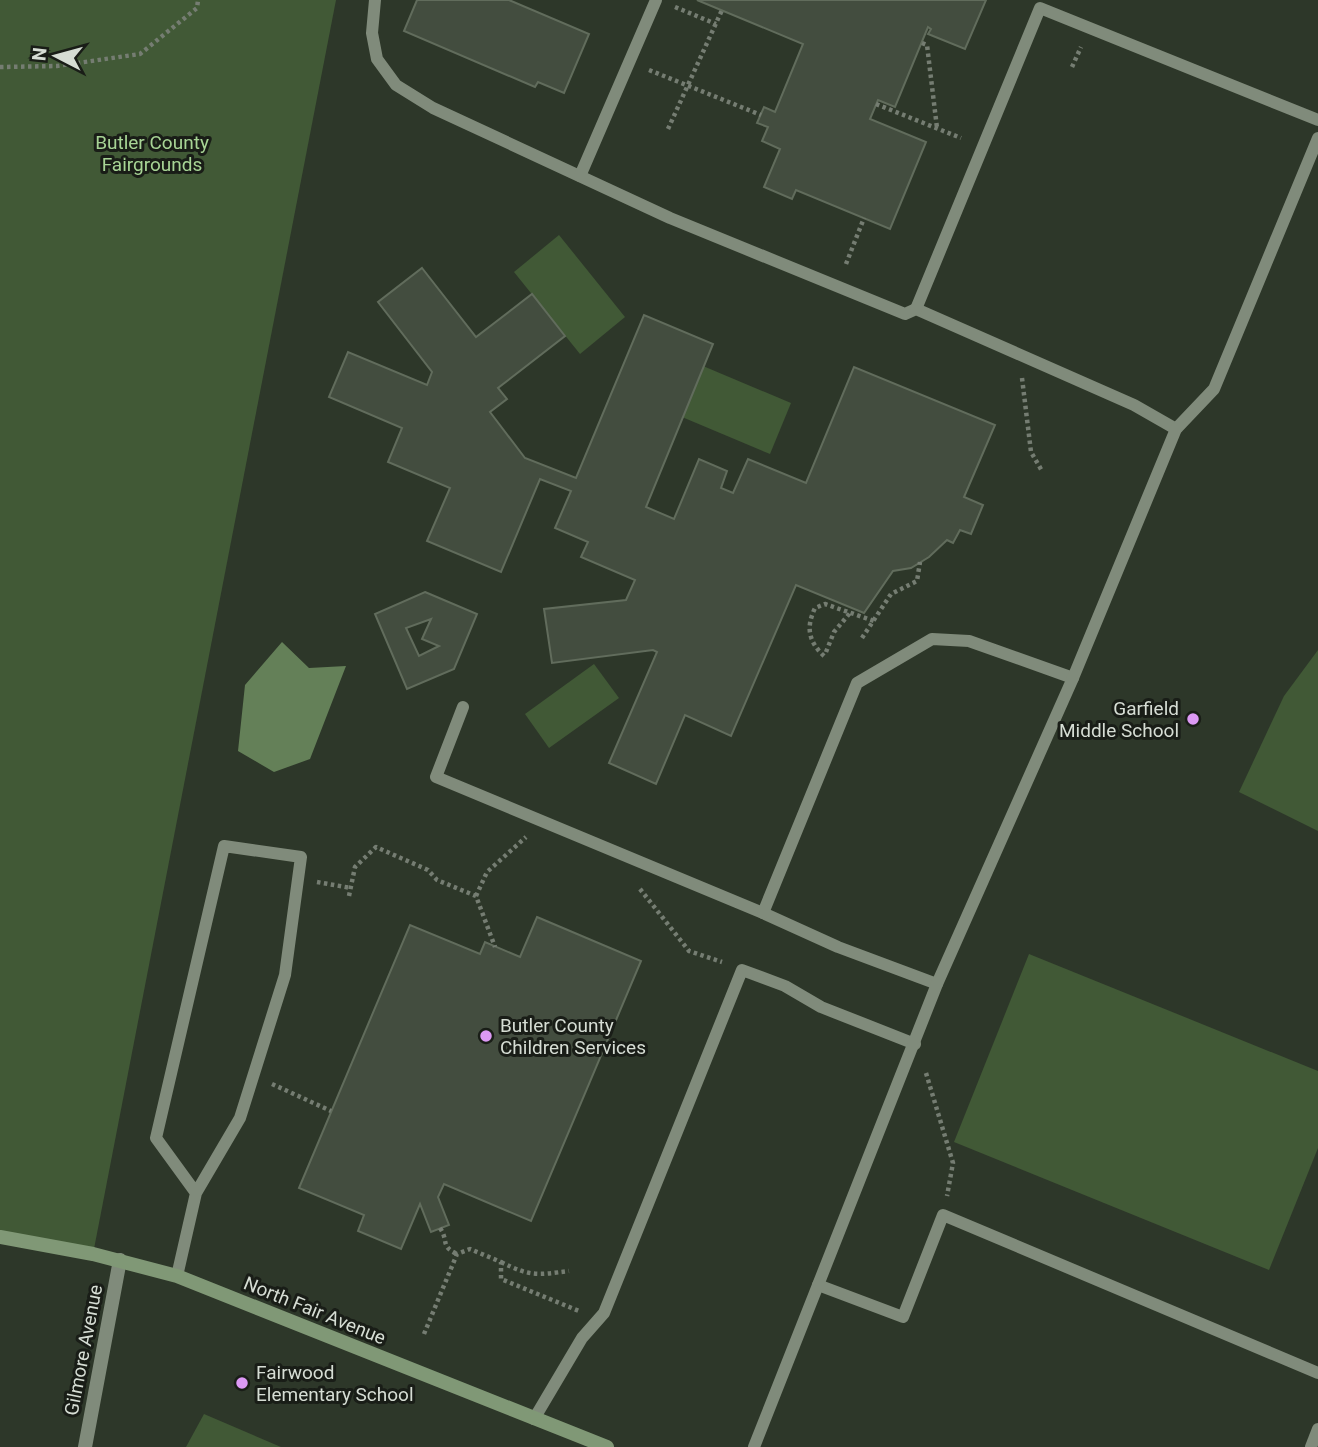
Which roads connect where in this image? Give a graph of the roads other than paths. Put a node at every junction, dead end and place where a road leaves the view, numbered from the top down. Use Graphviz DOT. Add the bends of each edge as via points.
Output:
graph roads {
  1 [pos="375,0"];
  2 [pos="656,0"];
  3 [pos="1318,120"];
  4 [pos="1318,138"];
  5 [pos="580,176"];
  6 [pos="916,309"];
  7 [pos="1176,429"];
  8 [pos="1073,678"];
  9 [pos="463,707"];
  10 [pos="763,913"];
  11 [pos="937,984"];
  12 [pos="915,1044"];
  13 [pos="196,1193"];
  14 [pos="0,1237"];
  15 [pos="120,1260"];
  16 [pos="177,1276"];
  17 [pos="818,1285"];
  18 [pos="1318,1373"];
  19 [pos="534,1419"];
  20 [pos="1317,1432"];
  21 [pos="85,1447"];
  22 [pos="607,1447"];
  23 [pos="754,1447"];
  24 [pos="1311,1447"];
  1 -- 5 [label="lane" via="372,33 377,59 396,85 433,108"];
  2 -- 5 [label="lane"];
  3 -- 6 [label="lane" via="1040,8"];
  4 -- 7 [label="lane" via="1214,389"];
  5 -- 6 [label="lane" via="905,314"];
  6 -- 7 [label="lane" via="1134,405"];
  7 -- 8 [label="lane"];
  8 -- 10 [label="lane" via="969,641 932,639 857,683"];
  8 -- 11 [label="lane"];
  9 -- 10 [label="lane" via="436,777"];
  10 -- 11 [label="lane"];
  11 -- 12 [label="lane"];
  12 -- 17 [label="lane"];
  12 -- 19 [label="lane" via="742,970 604,1313 582,1338"];
  13 -- 13 [label="lane" via="240,1118 285,975 301,858 224,846 156,1138"];
  13 -- 16 [label="lane"];
  14 -- 15 [label="street, North Fair Avenue"];
  15 -- 16 [label="street, North Fair Avenue"];
  15 -- 21 [label="street, Gilmore Avenue"];
  16 -- 19 [label="street, North Fair Avenue"];
  17 -- 18 [label="lane" via="903,1317 943,1214"];
  17 -- 23 [label="lane"];
  19 -- 22 [label="street, North Fair Avenue"];
  20 -- 24 [label="lane"];
}
